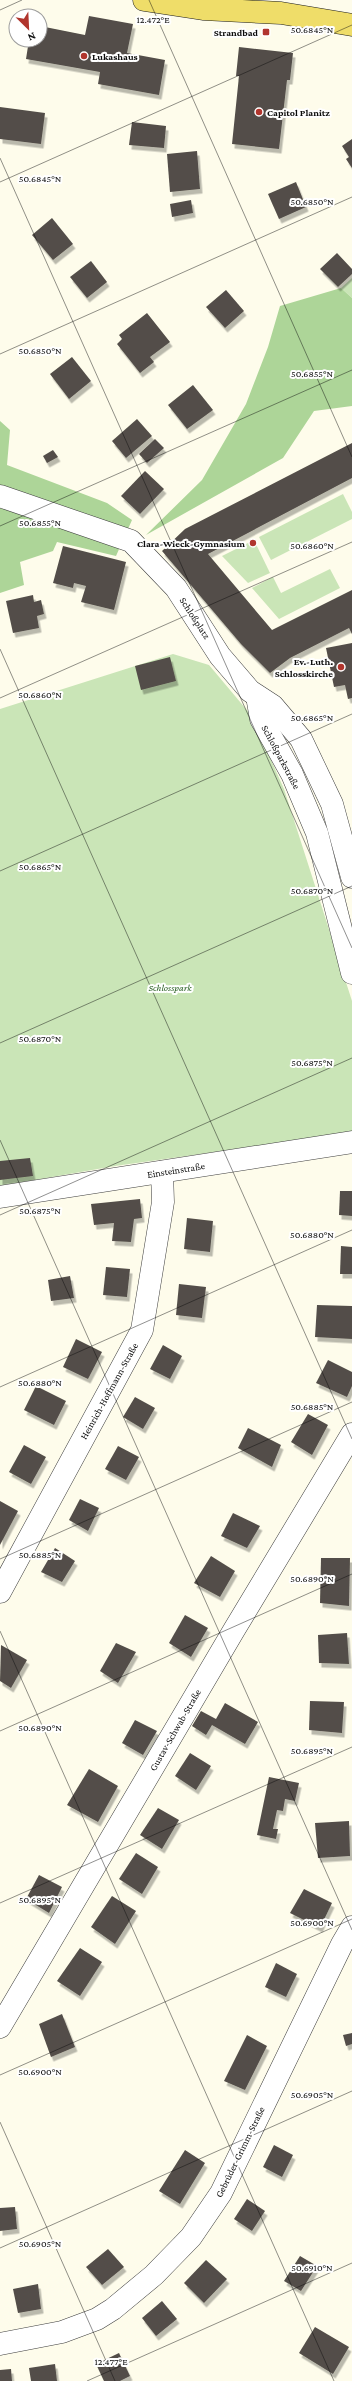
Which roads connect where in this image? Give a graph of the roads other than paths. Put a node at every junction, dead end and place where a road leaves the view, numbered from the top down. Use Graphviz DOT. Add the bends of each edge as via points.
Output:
graph roads {
  1 [pos="144,0"];
  2 [pos="352,25"];
  3 [pos="0,496"];
  4 [pos="257,696"];
  5 [pos="352,877"];
  6 [pos="352,973"];
  7 [pos="352,1142"];
  8 [pos="162,1172"];
  9 [pos="0,1197"];
  10 [pos="352,1434"];
  11 [pos="0,1592"];
  12 [pos="352,1927"];
  13 [pos="0,2027"];
  14 [pos="0,2344"];
  1 -- 2 [label="main road" via="203,9 280,14"];
  3 -- 4 [label="street, Schloßplatz" via="131,541 176,588 220,656"];
  4 -- 5 [label="street, Schloßparkstraße" via="273,706 301,739 332,804"];
  4 -- 6 [label="street, Schloßparkstraße" via="260,719 292,774 317,833"];
  7 -- 8 [label="street, Einsteinstraße"];
  8 -- 9 [label="street, Einsteinstraße"];
  8 -- 11 [label="street, Heinrich-Hoffmann-Straße" via="163,1202 142,1330"];
  10 -- 13 [label="street, Gustav-Schwab-Straße"];
  12 -- 14 [label="street, Gebrüder-Grimm-Straße" via="221,2193 191,2237 154,2275 97,2319 62,2332"];
}
